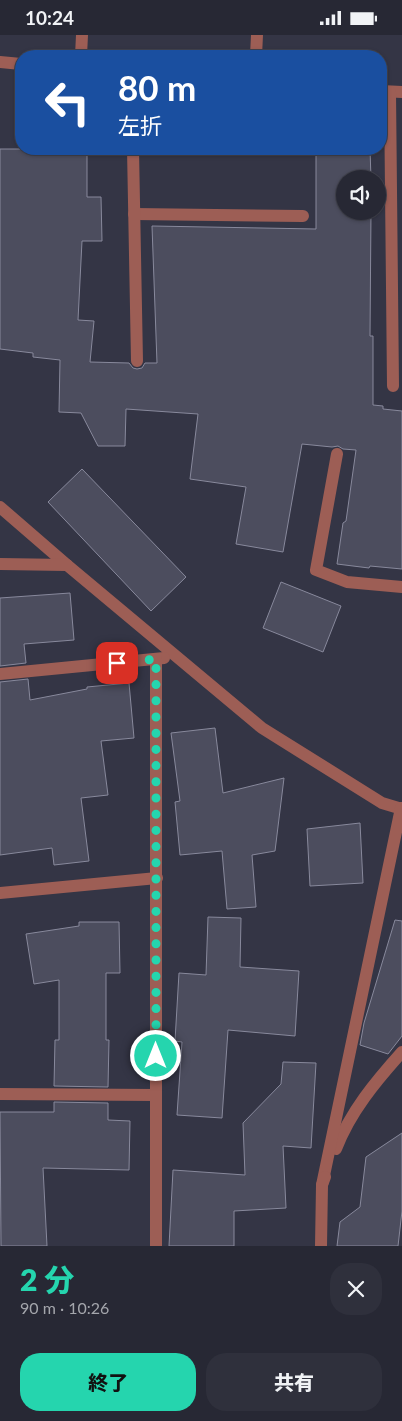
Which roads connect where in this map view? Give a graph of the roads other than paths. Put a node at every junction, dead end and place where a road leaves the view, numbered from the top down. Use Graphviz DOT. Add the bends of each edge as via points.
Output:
graph roads {
  1 [pos="82,35"];
  2 [pos="257,35"];
  3 [pos="81,50"];
  4 [pos="256,50"];
  5 [pos="0,62"];
  6 [pos="15,63"];
  7 [pos="391,92"];
  8 [pos="132,155"];
  9 [pos="134,214"];
  10 [pos="303,216"];
  11 [pos="137,361"];
  12 [pos="393,386"];
  13 [pos="337,454"];
  14 [pos="0,507"];
  15 [pos="0,564"];
  16 [pos="67,565"];
  17 [pos="402,587"];
  18 [pos="177,657"];
  19 [pos="156,659"];
  20 [pos="0,675"];
  21 [pos="402,809"];
  22 [pos="156,878"];
  23 [pos="0,893"];
  24 [pos="402,1052"];
  25 [pos="0,1094"];
  26 [pos="156,1095"];
  27 [pos="322,1185"];
  28 [pos="156,1246"];
  29 [pos="320,1246"];
  1 -- 3 [label="street"];
  2 -- 4 [label="street"];
  5 -- 6 [label="street"];
  7 -- 12 [label="street"];
  8 -- 9 [label="street"];
  9 -- 10 [label="street"];
  9 -- 11 [label="street"];
  13 -- 17 [label="street" via="316,570 347,582"];
  14 -- 16 [label="street"];
  15 -- 16 [label="street"];
  16 -- 18 [label="street"];
  18 -- 19 [label="street"];
  18 -- 21 [label="street" via="262,728 382,803"];
  19 -- 20 [label="street"];
  19 -- 22 [label="street"];
  21 -- 27 [label="street"];
  22 -- 23 [label="street"];
  22 -- 26 [label="street"];
  24 -- 27 [label="street" via="376,1081 343,1129"];
  25 -- 26 [label="street"];
  26 -- 28 [label="street"];
  27 -- 29 [label="street"];
}
